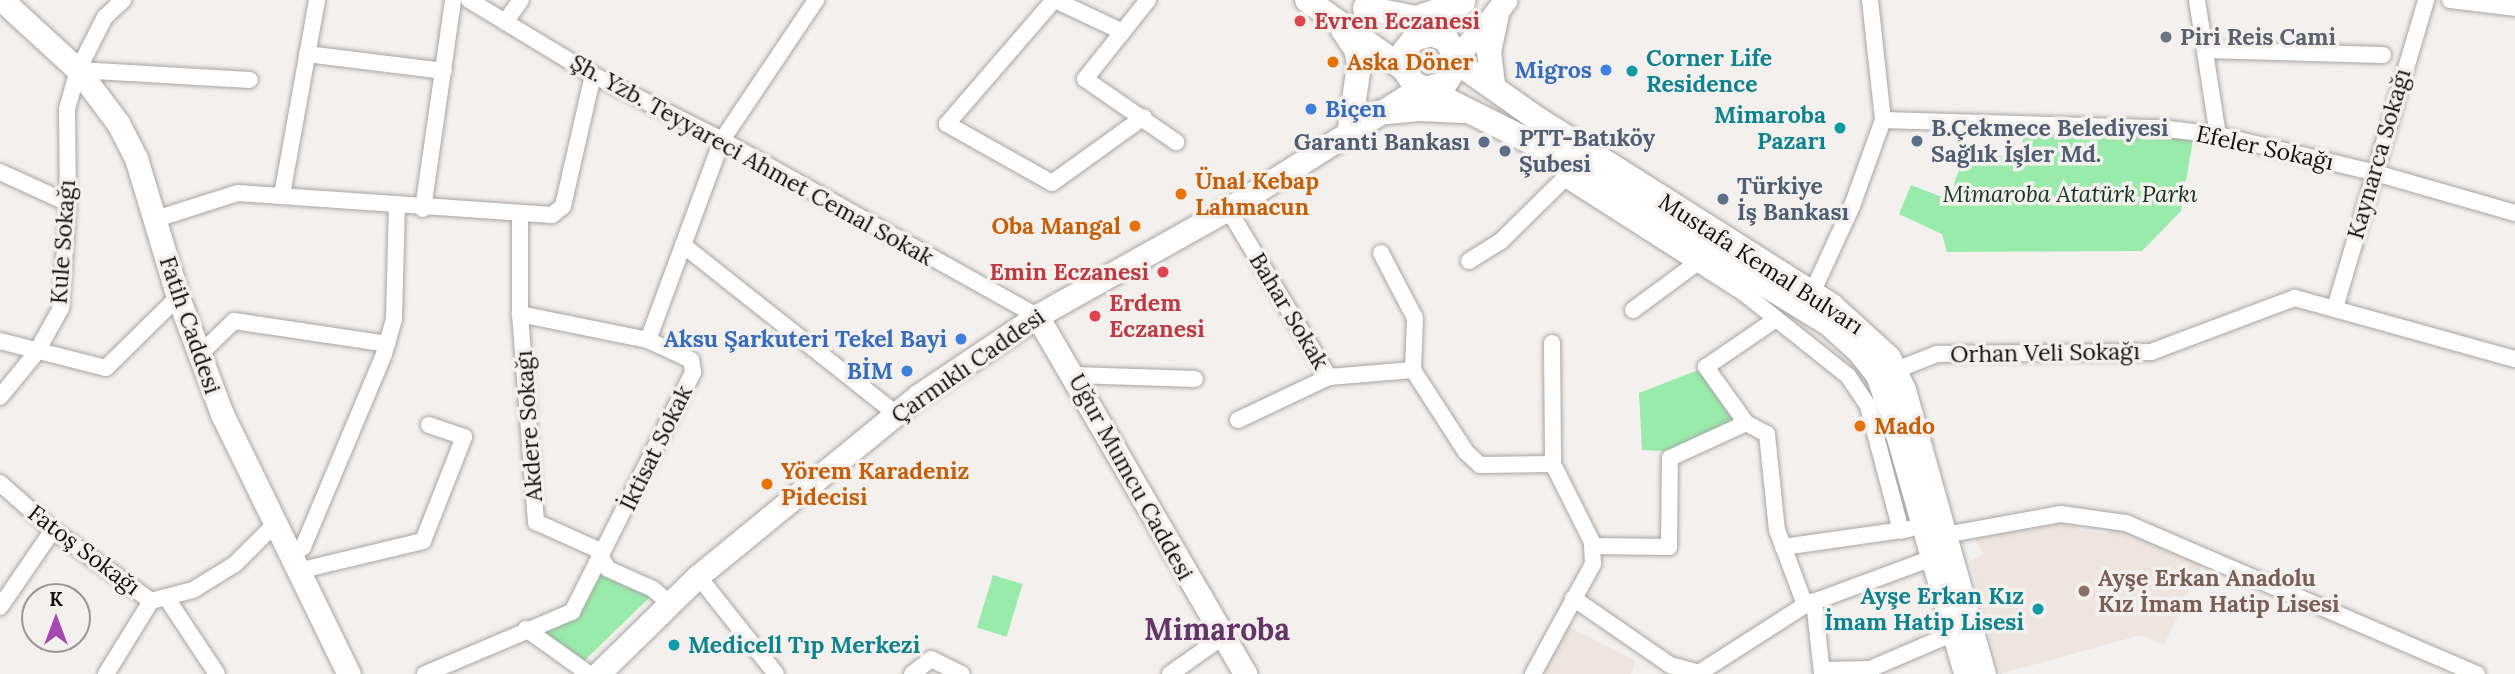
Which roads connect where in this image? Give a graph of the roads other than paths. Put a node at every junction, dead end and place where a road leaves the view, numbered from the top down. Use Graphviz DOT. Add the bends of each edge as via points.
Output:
graph roads {
  1 [pos="2,0"];
  2 [pos="123,0"];
  3 [pos="317,0"];
  4 [pos="453,0"];
  5 [pos="469,0"];
  6 [pos="521,0"];
  7 [pos="816,0"];
  8 [pos="1055,0"];
  9 [pos="1148,0"];
  10 [pos="1307,0"];
  11 [pos="1870,0"];
  12 [pos="2197,0"];
  13 [pos="2426,0"];
  14 [pos="2450,0"];
  15 [pos="1464,1"];
  16 [pos="1501,7"];
  17 [pos="2515,8"];
  18 [pos="1350,10"];
  19 [pos="505,22"];
  20 [pos="1123,32"];
  21 [pos="1426,34"];
  22 [pos="2205,50"];
  23 [pos="307,54"];
  24 [pos="2383,55"];
  25 [pos="1457,59"];
  26 [pos="78,70"];
  27 [pos="444,71"];
  28 [pos="593,75"];
  29 [pos="250,80"];
  30 [pos="1415,80"];
  31 [pos="1493,84"];
  32 [pos="1475,112"];
  33 [pos="1377,113"];
  34 [pos="1140,115"];
  35 [pos="1882,120"];
  36 [pos="1350,128"];
  37 [pos="2218,135"];
  38 [pos="722,140"];
  39 [pos="1176,142"];
  40 [pos="0,172"];
  41 [pos="2372,172"];
  42 [pos="1570,173"];
  43 [pos="282,195"];
  44 [pos="68,203"];
  45 [pos="397,207"];
  46 [pos="423,209"];
  47 [pos="1228,209"];
  48 [pos="520,213"];
  49 [pos="2515,213"];
  50 [pos="156,219"];
  51 [pos="683,245"];
  52 [pos="1381,253"];
  53 [pos="1469,261"];
  54 [pos="1698,262"];
  55 [pos="1812,292"];
  56 [pos="178,297"];
  57 [pos="2335,308"];
  58 [pos="1633,310"];
  59 [pos="520,314"];
  60 [pos="1037,316"];
  61 [pos="1776,319"];
  62 [pos="648,340"];
  63 [pos="0,341"];
  64 [pos="1552,343"];
  65 [pos="387,344"];
  66 [pos="36,352"];
  67 [pos="200,354"];
  68 [pos="2515,359"];
  69 [pos="1413,370"];
  70 [pos="1896,370"];
  71 [pos="1074,375"];
  72 [pos="1329,377"];
  73 [pos="1195,379"];
  74 [pos="0,397"];
  75 [pos="896,414"];
  76 [pos="1238,419"];
  77 [pos="1746,424"];
  78 [pos="429,425"];
  79 [pos="1553,464"];
  80 [pos="0,483"];
  81 [pos="274,525"];
  82 [pos="53,530"];
  83 [pos="1923,531"];
  84 [pos="1592,546"];
  85 [pos="1783,547"];
  86 [pos="601,558"];
  87 [pos="1932,558"];
  88 [pos="295,564"];
  89 [pos="698,576"];
  90 [pos="2,598"];
  91 [pos="1573,598"];
  92 [pos="158,599"];
  93 [pos="668,602"];
  94 [pos="1810,603"];
  95 [pos="526,629"];
  96 [pos="1954,633"];
  97 [pos="1221,638"];
  98 [pos="1670,670"];
  99 [pos="1822,672"];
  100 [pos="1699,673"];
  101 [pos="106,674"];
  102 [pos="217,674"];
  103 [pos="349,674"];
  104 [pos="425,674"];
  105 [pos="589,674"];
  106 [pos="598,674"];
  107 [pos="776,674"];
  108 [pos="912,674"];
  109 [pos="962,674"];
  110 [pos="1170,674"];
  111 [pos="1245,674"];
  112 [pos="1533,674"];
  113 [pos="1966,674"];
  114 [pos="1984,674"];
  115 [pos="2477,674"];
  1 -- 26 [label="main road, Fatih Caddesi"];
  2 -- 26 [label="street, Kule Sokağı" via="106,17"];
  3 -- 23 [label="street"];
  4 -- 27 [label="street"];
  5 -- 19 [label="street, Şh. Yzb. Teyyareci Ahmet Cemal Sokak"];
  6 -- 19 [label="street"];
  7 -- 38 [label="street"];
  8 -- 20 [label="street"];
  8 -- 34 [label="street" via="947,124 1052,183"];
  9 -- 20 [label="street"];
  10 -- 18 [label="main road"];
  11 -- 35 [label="street"];
  12 -- 22 [label="street"];
  13 -- 41 [label="street, Kaynarca Sokağı"];
  14 -- 17 [label="street"];
  15 -- 18 [label="main road" via="1416,19"];
  15 -- 21 [label="main road"];
  16 -- 25 [label="main road"];
  16 -- 31 [label="main road" via="1489,52"];
  18 -- 21 [label="main road"];
  18 -- 30 [label="main road"];
  18 -- 36 [label="main road" via="1359,65"];
  19 -- 28 [label="street, Şh. Yzb. Teyyareci Ahmet Cemal Sokak"];
  20 -- 34 [label="street" via="1085,79"];
  21 -- 25 [label="main road" via="1447,40"];
  21 -- 30 [label="main road" via="1404,52"];
  22 -- 24 [label="street"];
  22 -- 37 [label="street"];
  23 -- 27 [label="street"];
  23 -- 43 [label="street"];
  25 -- 30 [label="main road" via="1452,79"];
  25 -- 31 [label="main road, Mustafa Kemal Bulvarı"];
  26 -- 29 [label="street"];
  26 -- 44 [label="street, Kule Sokağı" via="67,109"];
  26 -- 50 [label="main road, Fatih Caddesi" via="118,123 136,158"];
  27 -- 46 [label="street"];
  28 -- 38 [label="street, Şh. Yzb. Teyyareci Ahmet Cemal Sokak"];
  28 -- 48 [label="street" via="562,206 552,215"];
  30 -- 32 [label="main road"];
  30 -- 33 [label="main road, Çarmıklı Caddesi"];
  30 -- 36 [label="main road"];
  31 -- 55 [label="main road, Mustafa Kemal Bulvarı" via="1533,116"];
  32 -- 33 [label="main road" via="1419,109"];
  32 -- 42 [label="main road"];
  33 -- 36 [label="main road, Çarmıklı Caddesi"];
  34 -- 39 [label="street"];
  35 -- 37 [label="street, Efeler Sokağı" via="2159,128"];
  35 -- 55 [label="street" via="1852,206"];
  36 -- 47 [label="main road, Çarmıklı Caddesi"];
  37 -- 41 [label="street, Efeler Sokağı"];
  38 -- 51 [label="street"];
  38 -- 60 [label="street, Şh. Yzb. Teyyareci Ahmet Cemal Sokak"];
  40 -- 44 [label="street"];
  41 -- 49 [label="street, Efeler Sokağı"];
  41 -- 57 [label="street, Kaynarca Sokağı"];
  42 -- 53 [label="street" via="1501,241"];
  42 -- 54 [label="street"];
  42 -- 83 [label="main road" via="1828,323 1860,352 1878,375"];
  43 -- 45 [label="street"];
  43 -- 50 [label="street" via="238,193"];
  44 -- 66 [label="street, Kule Sokağı" via="61,308"];
  45 -- 46 [label="street"];
  45 -- 65 [label="street" via="394,318"];
  46 -- 48 [label="street"];
  47 -- 60 [label="main road, Çarmıklı Caddesi"];
  47 -- 72 [label="street, Bahar Sokak"];
  48 -- 59 [label="street, Akdere Sokağı"];
  50 -- 56 [label="main road, Fatih Caddesi"];
  51 -- 62 [label="street"];
  51 -- 75 [label="street"];
  52 -- 69 [label="street" via="1415,318"];
  54 -- 58 [label="street"];
  54 -- 61 [label="street"];
  55 -- 70 [label="main road, Mustafa Kemal Bulvarı" via="1868,334"];
  56 -- 66 [label="street" via="106,368"];
  56 -- 67 [label="main road, Fatih Caddesi"];
  57 -- 68 [label="street, Orhan Veli Sokağı"];
  57 -- 70 [label="street, Orhan Veli Sokağı" via="2295,298 2151,352 1937,354"];
  59 -- 62 [label="street, İktisat Sokak"];
  59 -- 86 [label="street, Akdere Sokağı" via="536,522 596,549"];
  60 -- 71 [label="main road, Uğur Mumcu Caddesi"];
  60 -- 75 [label="main road, Çarmıklı Caddesi"];
  61 -- 77 [label="street" via="1706,367"];
  61 -- 83 [label="street" via="1848,376 1868,406"];
  62 -- 86 [label="street, İktisat Sokak" via="691,360 693,372"];
  63 -- 66 [label="street"];
  64 -- 79 [label="street"];
  65 -- 67 [label="street" via="234,321"];
  65 -- 88 [label="street"];
  66 -- 74 [label="street, Kule Sokağı"];
  67 -- 81 [label="main road, Fatih Caddesi"];
  69 -- 72 [label="street, Bahar Sokak"];
  69 -- 79 [label="street" via="1466,452 1480,465"];
  70 -- 83 [label="main road, Mustafa Kemal Bulvarı"];
  71 -- 73 [label="street"];
  71 -- 97 [label="main road, Uğur Mumcu Caddesi"];
  72 -- 76 [label="street"];
  75 -- 89 [label="main road, Çarmıklı Caddesi"];
  77 -- 84 [label="street" via="1670,458 1669,547"];
  77 -- 85 [label="street" via="1767,434 1773,509"];
  78 -- 88 [label="street" via="464,437 423,541"];
  79 -- 84 [label="street"];
  80 -- 82 [label="street, Fatoş Sokağı"];
  81 -- 88 [label="main road, Fatih Caddesi"];
  81 -- 92 [label="street, Fatoş Sokağı" via="236,564 193,590"];
  82 -- 90 [label="street"];
  82 -- 92 [label="street, Fatoş Sokağı"];
  83 -- 85 [label="street"];
  83 -- 87 [label="main road"];
  83 -- 114 [label="main road, Mustafa Kemal Bulvarı"];
  83 -- 115 [label="street" via="2061,514 2126,523"];
  84 -- 91 [label="street" via="1593,564"];
  85 -- 94 [label="street"];
  86 -- 93 [label="street, Akdere Sokağı" via="607,569 653,589"];
  86 -- 95 [label="street, İktisat Sokak" via="572,612"];
  87 -- 94 [label="street"];
  87 -- 96 [label="main road"];
  88 -- 103 [label="main road, Fatih Caddesi"];
  89 -- 93 [label="main road, Çarmıklı Caddesi"];
  89 -- 107 [label="street"];
  91 -- 98 [label="street"];
  91 -- 112 [label="street"];
  92 -- 101 [label="street"];
  92 -- 102 [label="street"];
  93 -- 106 [label="main road, Çarmıklı Caddesi"];
  94 -- 99 [label="street"];
  94 -- 100 [label="street"];
  95 -- 104 [label="street, İktisat Sokak"];
  95 -- 105 [label="street"];
  96 -- 99 [label="street" via="1870,668"];
  96 -- 113 [label="main road"];
  97 -- 110 [label="street"];
  97 -- 111 [label="main road, Uğur Mumcu Caddesi"];
  98 -- 100 [label="street"];
  108 -- 109 [label="street" via="931,659"];
}
